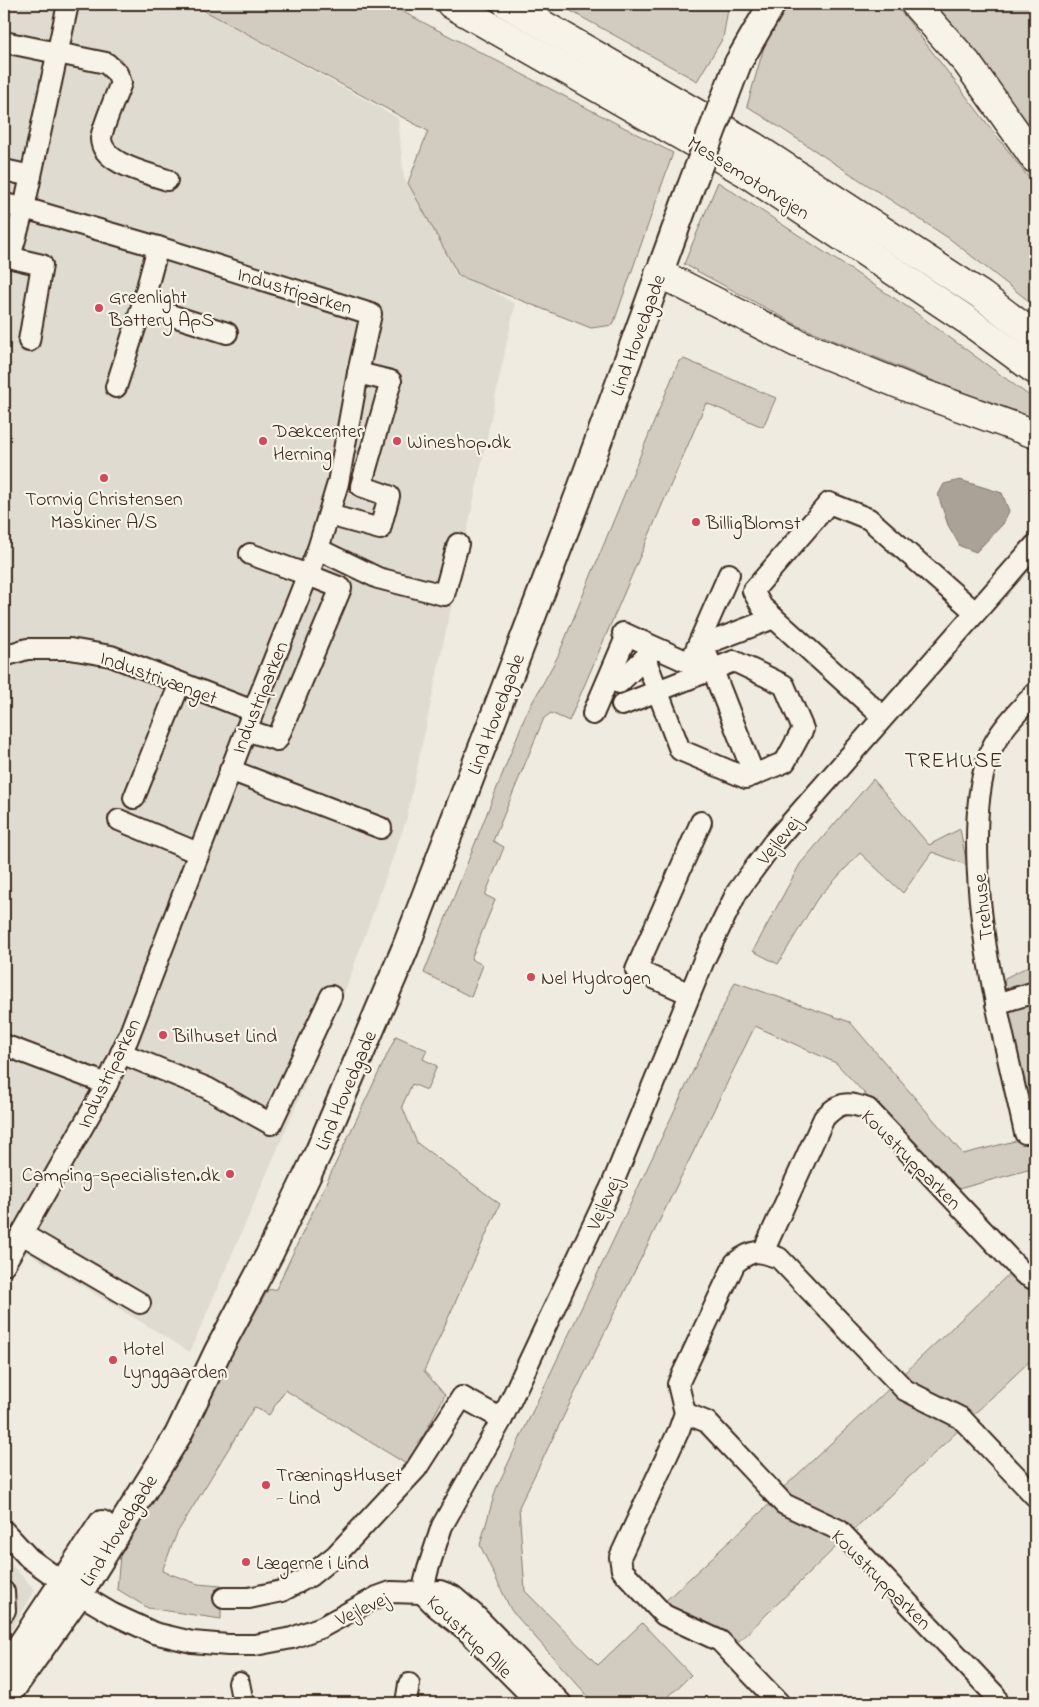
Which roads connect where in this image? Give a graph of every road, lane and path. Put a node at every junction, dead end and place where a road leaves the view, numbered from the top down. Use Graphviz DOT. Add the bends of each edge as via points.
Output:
graph roads {
  1 [pos="68,4"];
  2 [pos="451,4"];
  3 [pos="507,4"];
  4 [pos="751,4"];
  5 [pos="772,4"];
  6 [pos="915,4"];
  7 [pos="4,42"];
  8 [pos="57,53"];
  9 [pos="738,63"];
  10 [pos="1035,159"];
  11 [pos="4,170"];
  12 [pos="31,176"];
  13 [pos="167,180"];
  14 [pos="4,204"];
  15 [pos="24,208"];
  16 [pos="158,247"];
  17 [pos="7,256"];
  18 [pos="659,273"];
  19 [pos="142,306"];
  20 [pos="227,333"];
  21 [pos="1035,336"];
  22 [pos="29,341"];
  23 [pos="1035,370"];
  24 [pos="358,373"];
  25 [pos="116,388"];
  26 [pos="1035,434"];
  27 [pos="329,516"];
  28 [pos="458,544"];
  29 [pos="1035,545"];
  30 [pos="318,550"];
  31 [pos="250,554"];
  32 [pos="730,574"];
  33 [pos="308,575"];
  34 [pos="975,612"];
  35 [pos="774,618"];
  36 [pos="701,644"];
  37 [pos="651,653"];
  38 [pos="4,656"];
  39 [pos="712,670"];
  40 [pos="180,683"];
  41 [pos="619,683"];
  42 [pos="658,691"];
  43 [pos="1035,693"];
  44 [pos="622,705"];
  45 [pos="253,711"];
  46 [pos="593,714"];
  47 [pos="883,717"];
  48 [pos="246,730"];
  49 [pos="230,770"];
  50 [pos="754,775"];
  51 [pos="134,798"];
  52 [pos="119,820"];
  53 [pos="701,822"];
  54 [pos="381,828"];
  55 [pos="198,853"];
  56 [pos="1035,992"];
  57 [pos="690,994"];
  58 [pos="331,996"];
  59 [pos="996,1004"];
  60 [pos="4,1045"];
  61 [pos="121,1053"];
  62 [pos="107,1084"];
  63 [pos="1025,1133"];
  64 [pos="22,1234"];
  65 [pos="763,1252"];
  66 [pos="4,1265"];
  67 [pos="1035,1280"];
  68 [pos="140,1303"];
  69 [pos="684,1413"];
  70 [pos="502,1419"];
  71 [pos="1035,1496"];
  72 [pos="4,1531"];
  73 [pos="71,1588"];
  74 [pos="4,1592"];
  75 [pos="422,1593"];
  76 [pos="224,1598"];
  77 [pos="4,1612"];
  78 [pos="4,1671"];
  79 [pos="239,1683"];
  80 [pos="4,1700"];
  81 [pos="551,1702"];
  82 [pos="243,1703"];
  83 [pos="779,1703"];
  84 [pos="998,1703"];
  1 -- 8 [label="street"];
  2 -- 23 [label="highway, Messemotorvejen" via="745,172 968,320"];
  3 -- 21 [label="highway, Messemotorvejen" via="753,146 981,295"];
  4 -- 9 [label="main road, Lind Hovedgade"];
  5 -- 9 [label="main road, Lind Hovedgade"];
  6 -- 10 [label="highway" via="967,63"];
  7 -- 8 [label="street"];
  8 -- 12 [label="street"];
  8 -- 13 [label="street" via="106,63 117,73 121,83 101,138 106,152 120,163"];
  9 -- 18 [label="main road, Lind Hovedgade, bridge"];
  11 -- 12 [label="street"];
  12 -- 15 [label="street"];
  14 -- 15 [label="street, Industriparken"];
  15 -- 16 [label="street, Industriparken"];
  15 -- 17 [label="street"];
  16 -- 19 [label="street"];
  16 -- 24 [label="street, Industriparken" via="371,314"];
  17 -- 22 [label="street" via="42,265"];
  18 -- 26 [label="highway" via="797,343"];
  18 -- 73 [label="main road, Lind Hovedgade" via="405,949 319,1151 178,1435"];
  19 -- 20 [label="street"];
  19 -- 25 [label="street"];
  24 -- 27 [label="street, Industriparken"];
  24 -- 27 [label="street" via="391,381 361,486 389,496 380,529"];
  27 -- 30 [label="street, Industriparken"];
  28 -- 30 [label="street" via="444,595 378,578"];
  29 -- 34 [label="street, Vejlevej"];
  30 -- 33 [label="street, Industriparken"];
  31 -- 33 [label="street"];
  32 -- 36 [label="street"];
  33 -- 45 [label="street, Industriparken"];
  33 -- 48 [label="street" via="341,588 278,740"];
  34 -- 35 [label="street" via="869,520 829,503 753,591 762,607"];
  34 -- 47 [label="street, Vejlevej"];
  35 -- 36 [label="street"];
  35 -- 47 [label="street"];
  36 -- 37 [label="street" via="690,663"];
  36 -- 39 [label="street"];
  37 -- 41 [label="street"];
  37 -- 42 [label="street"];
  37 -- 46 [label="street" via="625,634"];
  38 -- 40 [label="street, Industrivænget" via="27,649 70,649 111,656"];
  39 -- 42 [label="street"];
  39 -- 50 [label="street"];
  39 -- 50 [label="street" via="734,662 784,685 804,729 785,762"];
  40 -- 45 [label="street, Industrivænget"];
  40 -- 51 [label="street"];
  42 -- 44 [label="street"];
  42 -- 50 [label="street" via="680,750 746,778"];
  43 -- 59 [label="street, Trehuse" via="1007,725 992,749 982,778 978,806 977,877"];
  45 -- 48 [label="street, Industriparken"];
  47 -- 57 [label="street, Vejlevej" via="773,843 737,892"];
  48 -- 49 [label="street, Industriparken"];
  49 -- 54 [label="street"];
  49 -- 55 [label="street, Industriparken"];
  52 -- 55 [label="street"];
  53 -- 57 [label="street" via="636,970"];
  55 -- 61 [label="street, Industriparken"];
  56 -- 59 [label="street"];
  57 -- 70 [label="street, Vejlevej" via="612,1185"];
  58 -- 61 [label="street" via="271,1124 207,1088"];
  59 -- 63 [label="street, Trehuse"];
  60 -- 62 [label="street"];
  61 -- 62 [label="street, Industriparken"];
  62 -- 64 [label="street, Industriparken"];
  64 -- 66 [label="street, Industriparken"];
  64 -- 68 [label="street"];
  65 -- 67 [label="street, Koustrupparken" via="824,1118 834,1108 846,1103 868,1109 1024,1274"];
  65 -- 69 [label="street" via="748,1253 735,1263 678,1384"];
  65 -- 71 [label="street" via="778,1258 905,1390 961,1418"];
  69 -- 83 [label="street" via="680,1430 620,1557 622,1570 664,1615 720,1641"];
  69 -- 84 [label="street, Koustrupparken" via="707,1422 784,1504 839,1530 995,1694"];
  70 -- 75 [label="street, Vejlevej" via="442,1526"];
  70 -- 76 [label="street" via="462,1397 416,1469 336,1555 310,1576 282,1591 249,1598"];
  72 -- 73 [label="street, Vejlevej" via="30,1558"];
  73 -- 75 [label="street, Vejlevej" via="113,1614 154,1633 192,1642 228,1645 255,1645 292,1638 391,1592"];
  73 -- 78 [label="main road, Lind Hovedgade"];
  73 -- 80 [label="main road, Lind Hovedgade"];
  74 -- 77 [label="street"];
  75 -- 81 [label="street, Koustrup Alle" via="440,1590 453,1596 490,1630"];
  79 -- 82 [label="street"];
}
